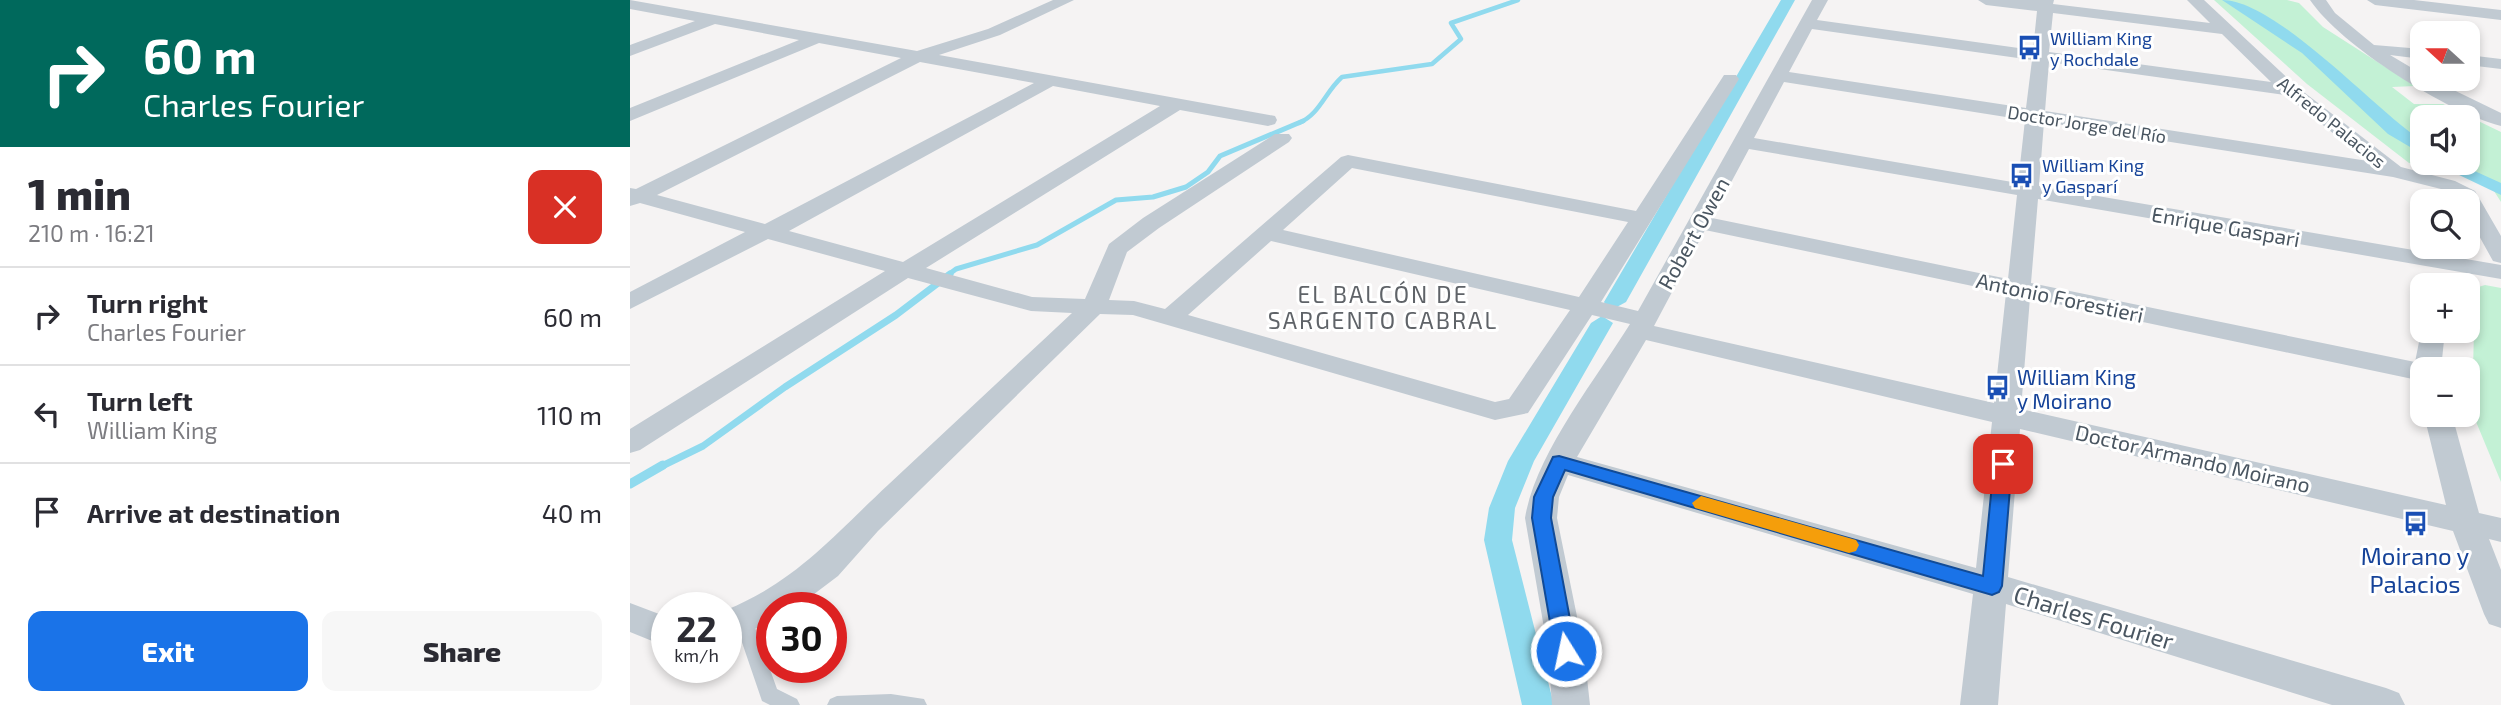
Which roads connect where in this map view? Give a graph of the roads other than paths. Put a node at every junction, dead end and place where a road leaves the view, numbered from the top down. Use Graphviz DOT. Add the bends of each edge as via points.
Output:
graph roads {
  1 [pos="1066,0"];
  2 [pos="1821,0"];
  3 [pos="1986,0"];
  4 [pos="2195,0"];
  5 [pos="2318,0"];
  6 [pos="2375,0"];
  7 [pos="630,4"];
  8 [pos="2046,4"];
  9 [pos="2501,15"];
  10 [pos="714,19"];
  11 [pos="1808,24"];
  12 [pos="2227,30"];
  13 [pos="817,38"];
  14 [pos="2369,48"];
  15 [pos="630,51"];
  16 [pos="2410,53"];
  17 [pos="919,56"];
  18 [pos="2040,56"];
  19 [pos="2480,61"];
  20 [pos="2501,64"];
  21 [pos="1780,76"];
  22 [pos="1730,79"];
  23 [pos="1050,81"];
  24 [pos="2290,90"];
  25 [pos="1178,103"];
  26 [pos="630,115"];
  27 [pos="2036,116"];
  28 [pos="2501,120"];
  29 [pos="1275,129"];
  30 [pos="1744,142"];
  31 [pos="2394,171"];
  32 [pos="2028,191"];
  33 [pos="632,197"];
  34 [pos="1640,218"];
  35 [pos="1698,222"];
  36 [pos="763,232"];
  37 [pos="1265,233"];
  38 [pos="2500,266"];
  39 [pos="912,272"];
  40 [pos="2432,273"];
  41 [pos="2445,273"];
  42 [pos="2018,288"];
  43 [pos="630,302"];
  44 [pos="1096,305"];
  45 [pos="1586,306"];
  46 [pos="1169,319"];
  47 [pos="1642,326"];
  48 [pos="2410,370"];
  49 [pos="2007,414"];
  50 [pos="2441,427"];
  51 [pos="630,443"];
  52 [pos="1559,462"];
  53 [pos="2466,522"];
  54 [pos="2501,530"];
  55 [pos="1992,586"];
  56 [pos="2501,614"];
  57 [pos="630,617"];
  58 [pos="742,620"];
  59 [pos="651,626"];
  60 [pos="742,638"];
  61 [pos="790,705"];
  62 [pos="837,705"];
  63 [pos="917,705"];
  64 [pos="1571,705"];
  65 [pos="1979,705"];
  66 [pos="2386,705"];
  1 -- 17 [label="street" via="994,32"];
  2 -- 11 [label="street, Robert Owen"];
  3 -- 8 [label="street"];
  4 -- 12 [label="street, Alfredo Palacios"];
  5 -- 14 [label="street" via="2336,26"];
  6 -- 9 [label="street"];
  7 -- 10 [label="street"];
  8 -- 12 [label="street"];
  8 -- 18 [label="street"];
  10 -- 13 [label="street"];
  10 -- 15 [label="street"];
  11 -- 18 [label="street"];
  11 -- 21 [label="street, Robert Owen"];
  12 -- 24 [label="street, Alfredo Palacios"];
  13 -- 17 [label="street"];
  13 -- 26 [label="street"];
  14 -- 16 [label="street"];
  14 -- 28 [label="street"];
  17 -- 23 [label="street"];
  17 -- 33 [label="street"];
  18 -- 24 [label="street"];
  18 -- 27 [label="street"];
  19 -- 20 [label="street"];
  21 -- 27 [label="street, Doctor Jorge del Río"];
  21 -- 30 [label="street, Robert Owen"];
  22 -- 34 [label="street"];
  23 -- 25 [label="street"];
  23 -- 36 [label="street" via="791,222"];
  24 -- 31 [label="street, Alfredo Palacios"];
  25 -- 29 [label="street"];
  25 -- 39 [label="street"];
  27 -- 31 [label="street, Doctor Jorge del Río"];
  27 -- 32 [label="street"];
  29 -- 44 [label="street" via="1117,249"];
  30 -- 32 [label="street, Enrique Gaspari"];
  30 -- 35 [label="street, Robert Owen"];
  31 -- 38 [label="street, Alfredo Palacios" via="2438,181 2467,195"];
  32 -- 40 [label="street, Enrique Gaspari"];
  32 -- 42 [label="street"];
  33 -- 36 [label="street"];
  34 -- 37 [label="street" via="1348,161"];
  34 -- 45 [label="street"];
  35 -- 42 [label="street, Antonio Forestieri"];
  35 -- 47 [label="street, Robert Owen"];
  36 -- 39 [label="street"];
  36 -- 43 [label="street"];
  37 -- 45 [label="street, Doctor Armando Moirano"];
  37 -- 46 [label="street"];
  38 -- 41 [label="street, Enrique Gaspari"];
  39 -- 44 [label="street" via="1031,304"];
  39 -- 51 [label="street"];
  42 -- 48 [label="street, Antonio Forestieri"];
  42 -- 49 [label="street"];
  44 -- 46 [label="street" via="1134,308"];
  44 -- 58 [label="street" via="826,566 773,606"];
  45 -- 46 [label="street" via="1518,407 1495,411"];
  45 -- 47 [label="street, Doctor Armando Moirano"];
  47 -- 49 [label="street, Doctor Armando Moirano"];
  47 -- 52 [label="street, Robert Owen"];
  49 -- 53 [label="street, Doctor Armando Moirano"];
  49 -- 55 [label="street"];
  50 -- 53 [label="street"];
  52 -- 55 [label="street, Charles Fourier"];
  52 -- 64 [label="street, Robert Owen" via="1544,497 1542,518"];
  53 -- 54 [label="street, Doctor Armando Moirano"];
  53 -- 56 [label="street"];
  55 -- 65 [label="street"];
  55 -- 66 [label="street, Charles Fourier"];
  57 -- 59 [label="street"];
  60 -- 61 [label="lane" via="769,695"];
  62 -- 63 [label="lane"];
}
